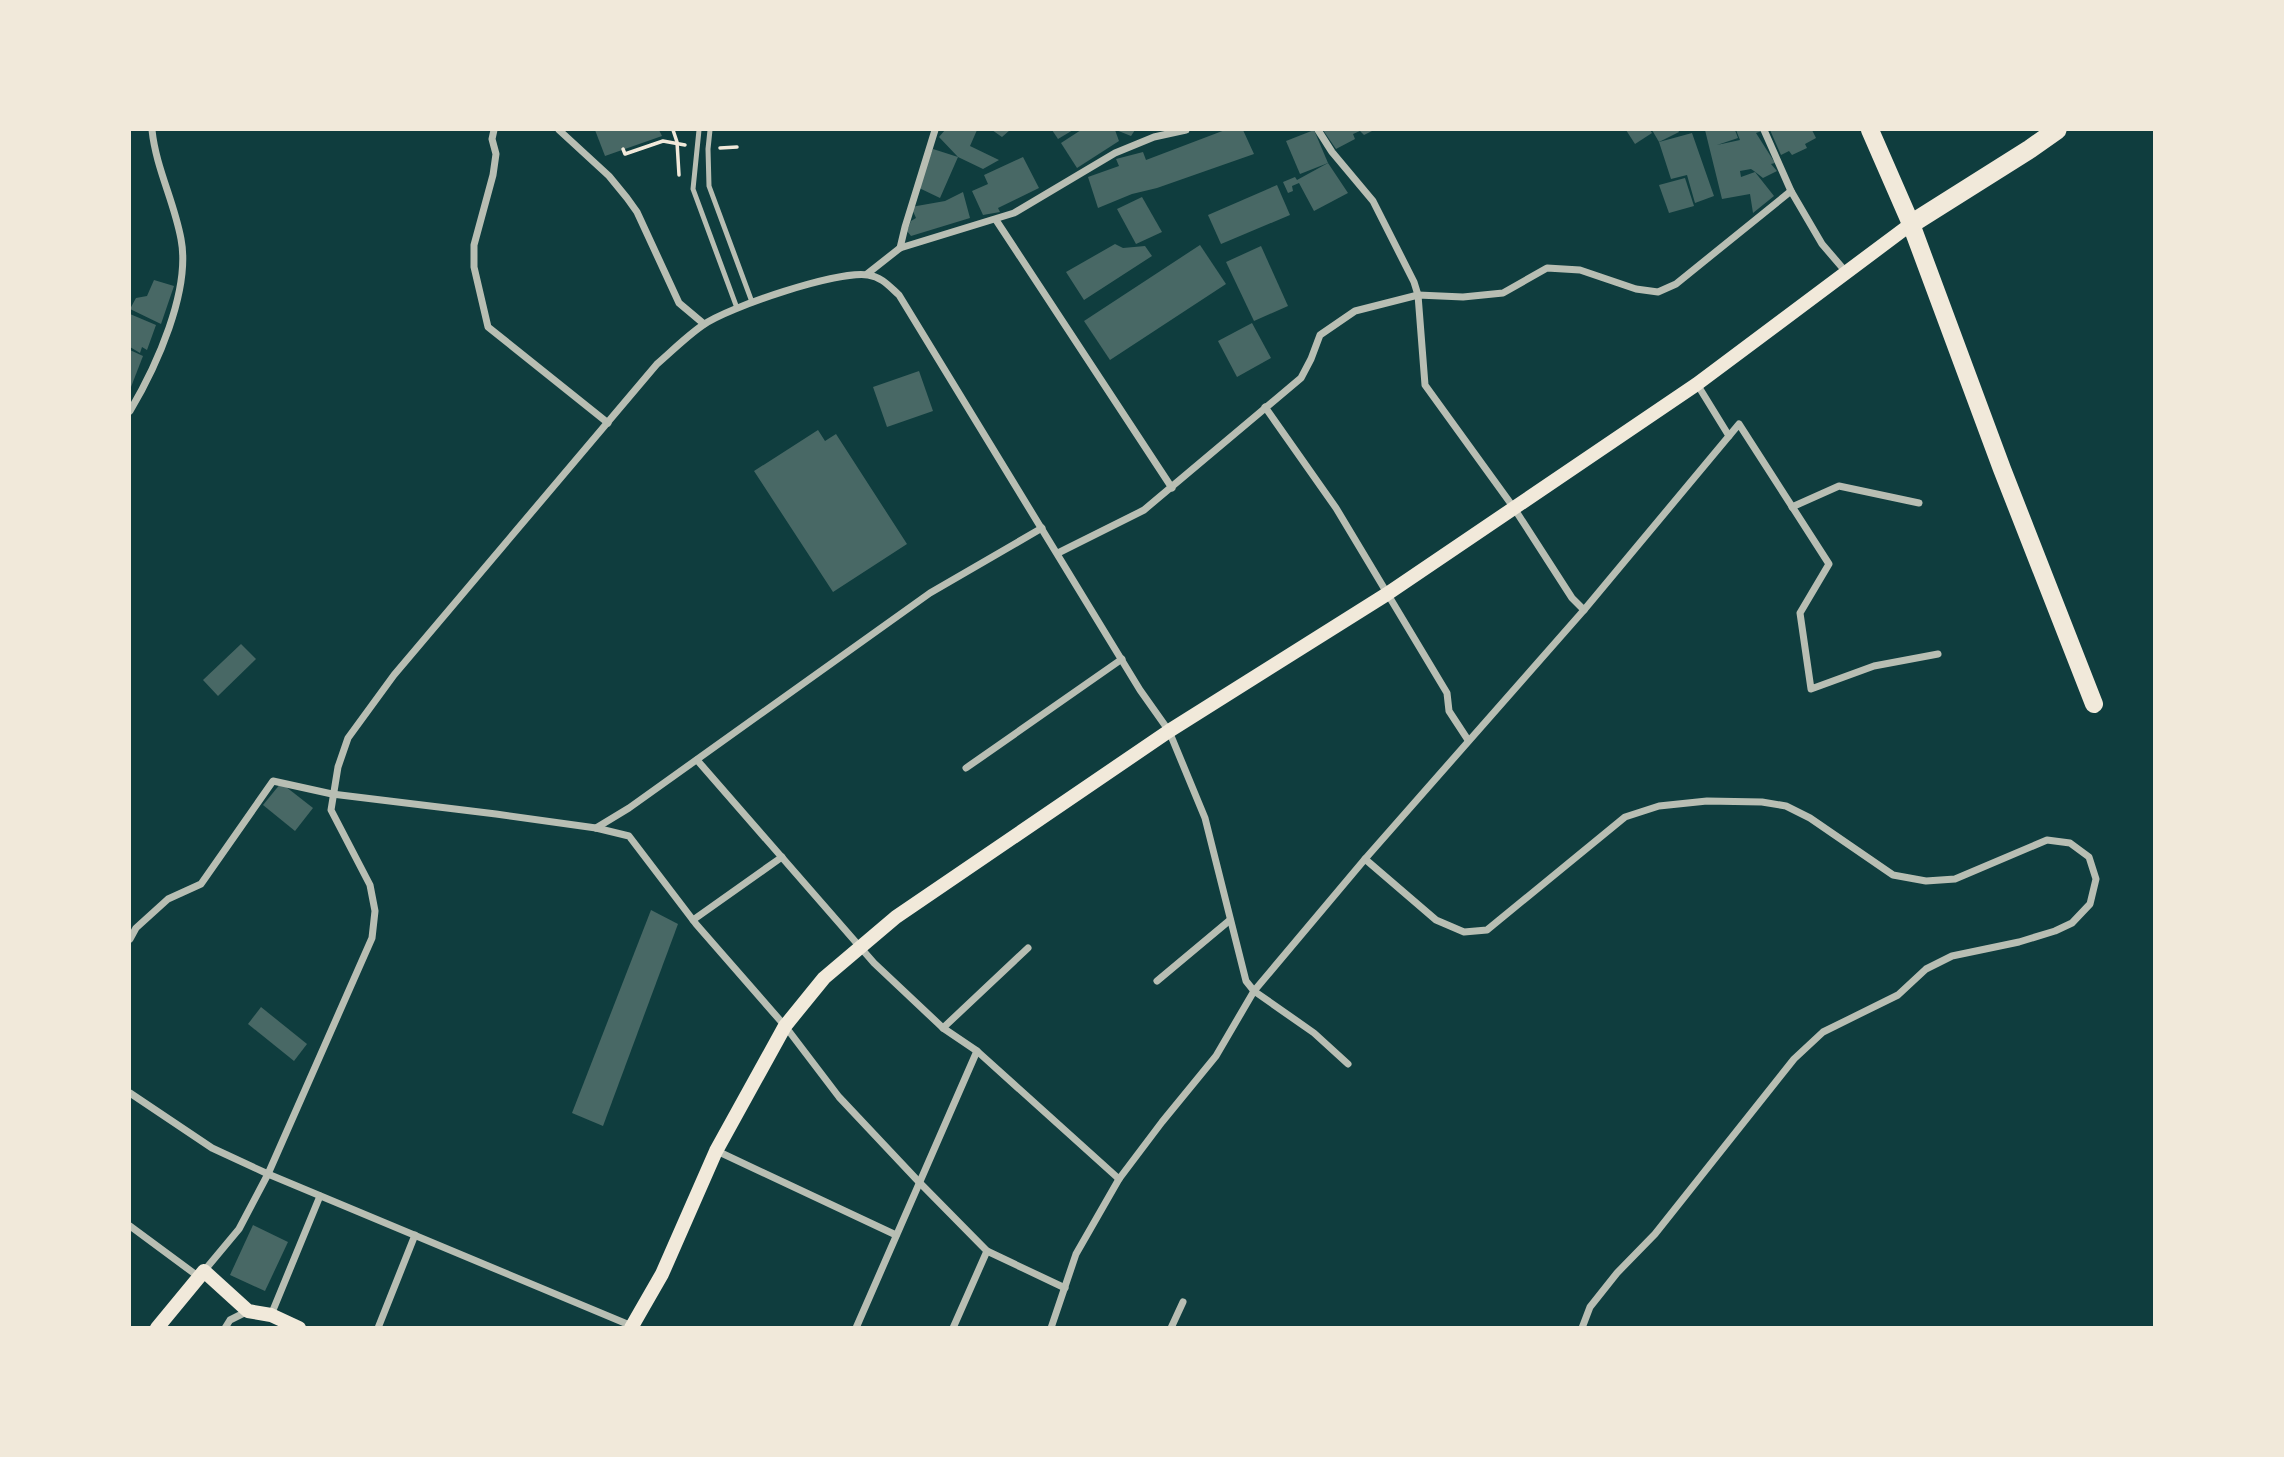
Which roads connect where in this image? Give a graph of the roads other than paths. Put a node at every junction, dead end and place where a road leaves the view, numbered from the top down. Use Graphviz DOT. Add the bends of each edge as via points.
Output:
graph roads {
  1 [pos="152,130"];
  2 [pos="494,130"];
  3 [pos="559,130"];
  4 [pos="699,130"];
  5 [pos="710,130"];
  6 [pos="935,130"];
  7 [pos="1186,130"];
  8 [pos="1318,130"];
  9 [pos="1764,130"];
  10 [pos="1870,130"];
  11 [pos="2057,130"];
  12 [pos="1791,191"];
  13 [pos="996,220"];
  14 [pos="1912,224"];
  15 [pos="900,248"];
  16 [pos="1846,272"];
  17 [pos="867,274"];
  18 [pos="1418,295"];
  19 [pos="752,302"];
  20 [pos="737,308"];
  21 [pos="704,324"];
  22 [pos="1696,384"];
  23 [pos="1265,407"];
  24 [pos="130,411"];
  25 [pos="608,423"];
  26 [pos="1729,436"];
  27 [pos="1172,488"];
  28 [pos="1919,503"];
  29 [pos="1792,507"];
  30 [pos="1514,508"];
  31 [pos="1042,528"];
  32 [pos="1058,553"];
  33 [pos="1387,594"];
  34 [pos="1584,610"];
  35 [pos="1938,654"];
  36 [pos="1122,660"];
  37 [pos="2094,704"];
  38 [pos="1169,731"];
  39 [pos="1468,740"];
  40 [pos="697,760"];
  41 [pos="966,768"];
  42 [pos="332,794"];
  43 [pos="596,828"];
  44 [pos="782,857"];
  45 [pos="1365,859"];
  46 [pos="693,920"];
  47 [pos="1230,920"];
  48 [pos="130,939"];
  49 [pos="860,946"];
  50 [pos="1028,948"];
  51 [pos="1157,981"];
  52 [pos="1254,991"];
  53 [pos="785,1026"];
  54 [pos="943,1028"];
  55 [pos="977,1051"];
  56 [pos="1348,1064"];
  57 [pos="130,1093"];
  58 [pos="716,1151"];
  59 [pos="268,1174"];
  60 [pos="1119,1179"];
  61 [pos="919,1182"];
  62 [pos="320,1196"];
  63 [pos="130,1226"];
  64 [pos="415,1235"];
  65 [pos="896,1235"];
  66 [pos="987,1251"];
  67 [pos="201,1274"];
  68 [pos="1065,1288"];
  69 [pos="1182,1302"];
  70 [pos="248,1311"];
  71 [pos="271,1315"];
  72 [pos="633,1327"];
  73 [pos="157,1328"];
  74 [pos="225,1328"];
  75 [pos="299,1328"];
  76 [pos="378,1328"];
  77 [pos="856,1328"];
  78 [pos="953,1328"];
  79 [pos="1051,1328"];
  80 [pos="1171,1328"];
  81 [pos="1582,1328"];
  1 -- 24 [label="street" via="181,240 183,275 173,315"];
  2 -- 25 [label="street" via="493,175 474,244 474,267 488,327"];
  3 -- 21 [label="street" via="627,198 679,303"];
  4 -- 20 [label="lane" via="693,189"];
  5 -- 19 [label="lane" via="709,186"];
  6 -- 15 [label="street"];
  7 -- 13 [label="street" via="1115,153"];
  8 -- 18 [label="street" via="1373,201"];
  9 -- 12 [label="street"];
  10 -- 14 [label="highway"];
  11 -- 14 [label="highway"];
  12 -- 16 [label="street" via="1822,244"];
  12 -- 18 [label="street" via="1676,284 1658,292 1580,270 1547,268 1503,293"];
  13 -- 15 [label="street"];
  13 -- 27 [label="street"];
  14 -- 16 [label="main road"];
  14 -- 37 [label="highway"];
  15 -- 17 [label="street"];
  16 -- 22 [label="main road"];
  17 -- 19 [label="street" via="842,275"];
  17 -- 31 [label="street" via="882,279 899,295"];
  18 -- 23 [label="street" via="1355,311 1320,335 1301,377"];
  18 -- 30 [label="street" via="1425,385"];
  19 -- 20 [label="street"];
  20 -- 21 [label="street"];
  21 -- 25 [label="street" via="657,364"];
  22 -- 26 [label="street"];
  22 -- 30 [label="main road"];
  23 -- 27 [label="street"];
  23 -- 33 [label="street" via="1336,508"];
  25 -- 42 [label="street" via="394,675 348,738"];
  26 -- 29 [label="street" via="1739,424"];
  26 -- 34 [label="street"];
  27 -- 32 [label="street" via="1144,510"];
  28 -- 29 [label="street" via="1839,486"];
  29 -- 35 [label="street" via="1829,564 1800,613 1811,689 1874,666"];
  30 -- 33 [label="main road"];
  30 -- 34 [label="street"];
  31 -- 32 [label="street"];
  31 -- 40 [label="street" via="930,593"];
  32 -- 36 [label="street"];
  33 -- 38 [label="main road"];
  33 -- 39 [label="street" via="1447,693 1449,711"];
  34 -- 39 [label="street"];
  36 -- 38 [label="street"];
  36 -- 41 [label="street"];
  38 -- 47 [label="street" via="1205,818"];
  38 -- 49 [label="main road" via="895,917"];
  39 -- 45 [label="street"];
  40 -- 43 [label="street"];
  40 -- 44 [label="street"];
  42 -- 43 [label="street"];
  42 -- 48 [label="street" via="273,780 201,884 168,899"];
  42 -- 59 [label="street" via="331,810 370,885 375,911 372,938"];
  43 -- 46 [label="street" via="629,836"];
  44 -- 46 [label="street"];
  44 -- 49 [label="street"];
  45 -- 52 [label="street"];
  45 -- 81 [label="street" via="1436,920 1464,932 1487,930 1625,817 1659,806 1707,801 1786,806 1893,875 1926,881 1955,879 2047,840 2070,843 2089,858 2096,879 2090,904 2072,923 2019,942 1952,956 1926,969 1898,995 1824,1032 1794,1059 1655,1234 1590,1307"];
  46 -- 53 [label="street"];
  47 -- 51 [label="street"];
  47 -- 52 [label="street" via="1246,981"];
  49 -- 53 [label="main road" via="824,978"];
  49 -- 54 [label="street"];
  50 -- 54 [label="street"];
  52 -- 56 [label="street" via="1314,1032"];
  52 -- 60 [label="street" via="1216,1056"];
  53 -- 58 [label="main road"];
  53 -- 61 [label="street" via="839,1097"];
  54 -- 55 [label="street"];
  55 -- 60 [label="street"];
  55 -- 61 [label="street"];
  57 -- 59 [label="street" via="212,1148"];
  58 -- 65 [label="street"];
  58 -- 72 [label="main road" via="662,1274"];
  59 -- 62 [label="street"];
  59 -- 67 [label="street" via="239,1229"];
  60 -- 68 [label="street" via="1076,1254"];
  61 -- 65 [label="street"];
  61 -- 66 [label="street"];
  62 -- 64 [label="street"];
  62 -- 71 [label="street"];
  63 -- 67 [label="street"];
  64 -- 72 [label="street"];
  64 -- 76 [label="street"];
  65 -- 77 [label="street"];
  66 -- 68 [label="street"];
  66 -- 78 [label="street"];
  67 -- 70 [label="main road"];
  67 -- 73 [label="main road"];
  68 -- 79 [label="street"];
  69 -- 80 [label="street"];
  70 -- 71 [label="main road"];
  70 -- 74 [label="street"];
  71 -- 75 [label="main road"];
}
